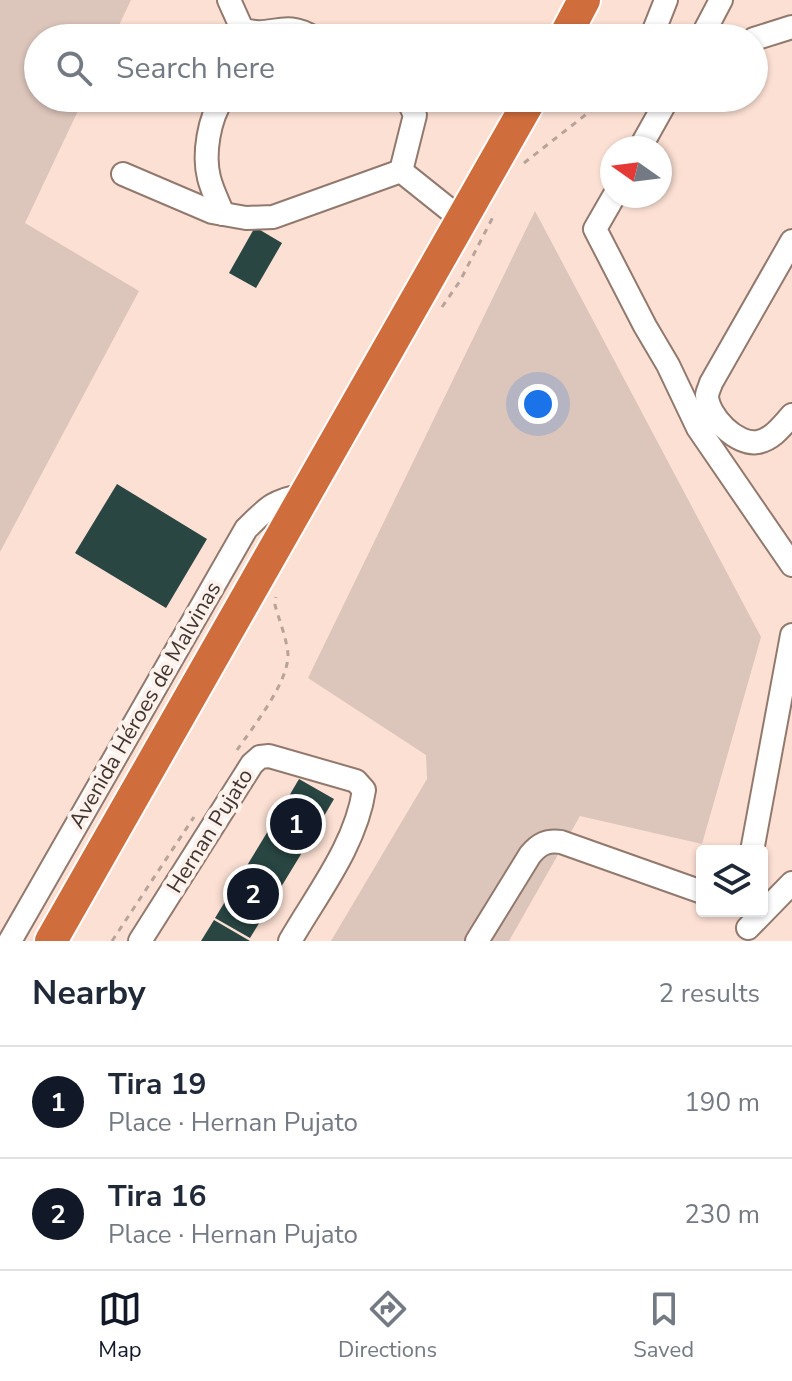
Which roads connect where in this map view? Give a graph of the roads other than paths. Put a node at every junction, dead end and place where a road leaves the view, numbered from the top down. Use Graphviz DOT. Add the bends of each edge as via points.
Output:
graph roads {
  1 [pos="229,0"];
  2 [pos="584,0"];
  3 [pos="666,0"];
  4 [pos="721,0"];
  5 [pos="240,24"];
  6 [pos="578,24"];
  7 [pos="657,24"];
  8 [pos="708,24"];
  9 [pos="792,27"];
  10 [pos="768,35"];
  11 [pos="215,112"];
  12 [pos="414,112"];
  13 [pos="523,112"];
  14 [pos="660,112"];
  15 [pos="647,136"];
  16 [pos="401,171"];
  17 [pos="123,174"];
  18 [pos="607,208"];
  19 [pos="223,214"];
  20 [pos="461,219"];
  21 [pos="792,241"];
  22 [pos="792,415"];
  23 [pos="707,422"];
  24 [pos="304,495"];
  25 [pos="792,565"];
  26 [pos="792,635"];
  27 [pos="753,845"];
  28 [pos="792,883"];
  29 [pos="696,890"];
  30 [pos="746,927"];
  31 [pos="17,937"];
  32 [pos="51,941"];
  33 [pos="140,941"];
  34 [pos="290,941"];
  35 [pos="477,941"];
  1 -- 5 [label="street"];
  2 -- 6 [label="highway"];
  3 -- 7 [label="street"];
  4 -- 8 [label="street"];
  9 -- 10 [label="street"];
  11 -- 19 [label="street" via="207,144 208,176"];
  12 -- 16 [label="street"];
  13 -- 20 [label="highway, Avenida Héroes de Malvinas"];
  14 -- 15 [label="street"];
  16 -- 19 [label="street" via="273,217"];
  16 -- 20 [label="street"];
  17 -- 19 [label="street"];
  18 -- 23 [label="street" via="595,229 645,326"];
  20 -- 24 [label="highway, Avenida Héroes de Malvinas"];
  21 -- 23 [label="street" via="711,383"];
  22 -- 23 [label="street" via="772,437 757,442"];
  23 -- 25 [label="street"];
  24 -- 31 [label="street, Avenida Héroes de Malvinas" via="271,504 246,529"];
  24 -- 32 [label="highway, Avenida Héroes de Malvinas"];
  26 -- 27 [label="street"];
  28 -- 30 [label="street"];
  29 -- 35 [label="street" via="551,841 530,855"];
  33 -- 34 [label="street, Hernan Pujato" via="252,764 269,756 356,781 364,790 350,838"];
}
